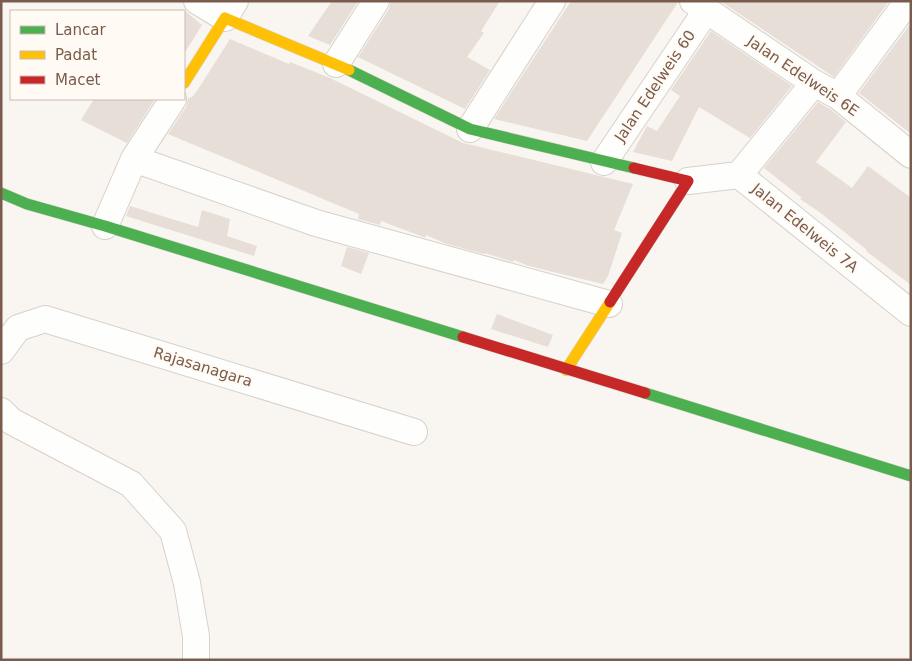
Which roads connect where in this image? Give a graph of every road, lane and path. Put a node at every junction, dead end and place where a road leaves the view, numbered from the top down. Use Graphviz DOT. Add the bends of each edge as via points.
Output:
graph roads {
  1 [pos="197,1"];
  2 [pos="376,1"];
  3 [pos="552,1"];
  4 [pos="908,1"];
  5 [pos="700,6"];
  6 [pos="230,10"];
  7 [pos="336,64"];
  8 [pos="185,81"];
  9 [pos="814,83"];
  10 [pos="838,96"];
  11 [pos="172,100"];
  12 [pos="470,129"];
  13 [pos="911,155"];
  14 [pos="134,159"];
  15 [pos="604,162"];
  16 [pos="739,175"];
  17 [pos="688,181"];
  18 [pos="1,193"];
  19 [pos="105,226"];
  20 [pos="609,304"];
  21 [pos="911,314"];
  22 [pos="1,351"];
  23 [pos="566,370"];
  24 [pos="1,411"];
  25 [pos="414,432"];
  26 [pos="911,476"];
  27 [pos="196,660"];
  1 -- 6 [label="street"];
  2 -- 7 [label="street"];
  3 -- 12 [label="street"];
  4 -- 10 [label="street"];
  5 -- 9 [label="street, Jalan Edelweis 6E"];
  5 -- 15 [label="street, Jalan Edelweis 60"];
  6 -- 7 [label="street"];
  6 -- 8 [label="street"];
  7 -- 12 [label="street"];
  9 -- 10 [label="street, Jalan Edelweis 6E"];
  9 -- 16 [label="street"];
  10 -- 13 [label="street, Jalan Edelweis 6E"];
  11 -- 14 [label="street"];
  12 -- 15 [label="street"];
  14 -- 19 [label="street"];
  14 -- 20 [label="street" via="316,223"];
  15 -- 17 [label="street"];
  16 -- 17 [label="street, Jalan Edelweis 7A"];
  16 -- 21 [label="street, Jalan Edelweis 7A"];
  17 -- 20 [label="street"];
  18 -- 19 [label="street" via="27,204"];
  19 -- 23 [label="street"];
  20 -- 23 [label="street"];
  22 -- 25 [label="street, Rajasanagara" via="18,328 45,319"];
  23 -- 26 [label="street"];
  24 -- 27 [label="street" via="11,421 131,484 173,530 187,583 196,636"];
}
